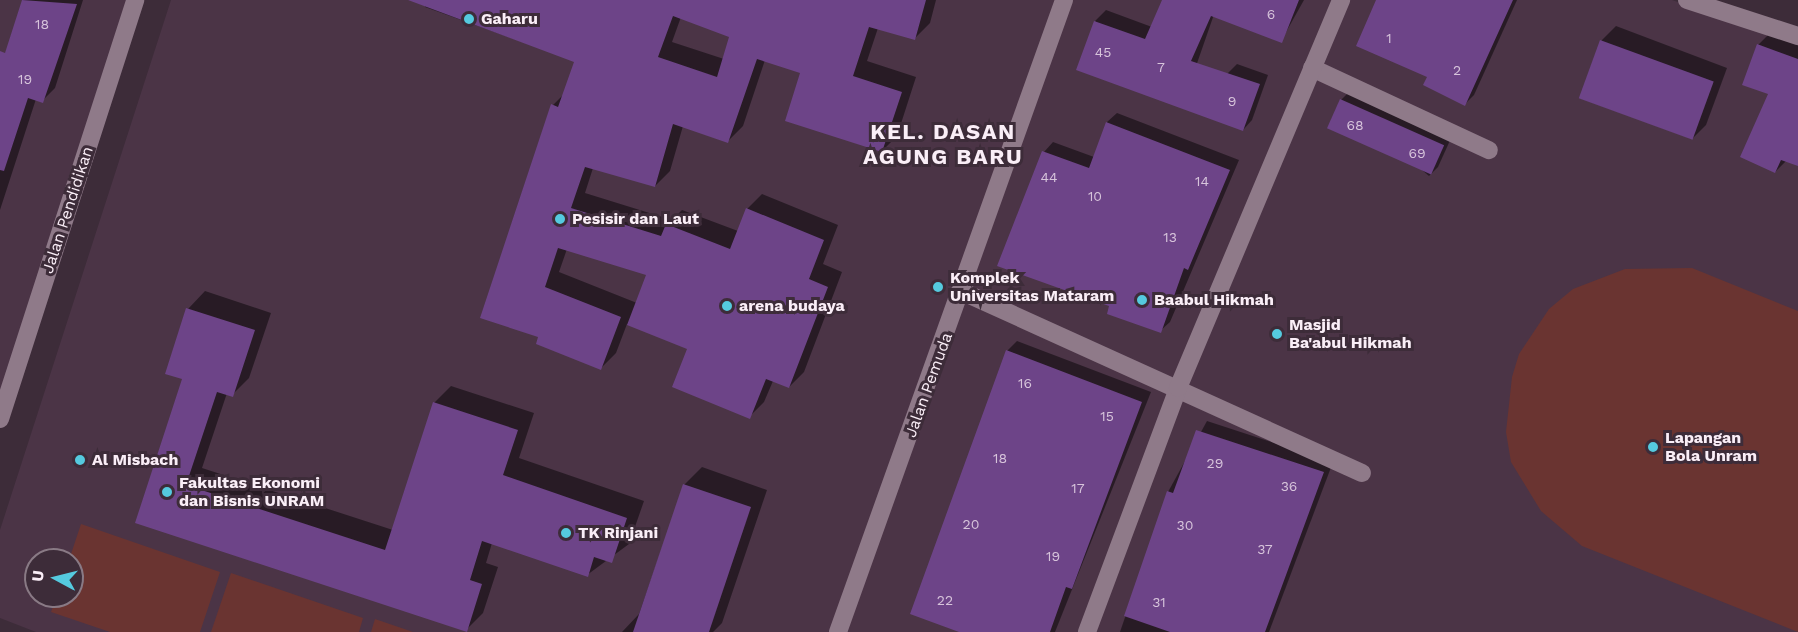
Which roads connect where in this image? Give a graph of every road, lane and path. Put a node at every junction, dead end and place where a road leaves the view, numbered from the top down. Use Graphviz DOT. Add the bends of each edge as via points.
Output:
graph roads {
  1 [pos="135,0"];
  2 [pos="1064,0"];
  3 [pos="1341,0"];
  4 [pos="1687,0"];
  5 [pos="1798,36"];
  6 [pos="1312,68"];
  7 [pos="1489,150"];
  8 [pos="963,292"];
  9 [pos="1178,388"];
  10 [pos="0,419"];
  11 [pos="1362,473"];
  12 [pos="838,632"];
  13 [pos="1087,632"];
  1 -- 10 [label="street, Jalan Pendidikan"];
  2 -- 8 [label="street, Jalan Pemuda"];
  3 -- 6 [label="street"];
  4 -- 5 [label="street"];
  6 -- 7 [label="street"];
  6 -- 9 [label="street"];
  8 -- 9 [label="street"];
  8 -- 12 [label="street, Jalan Pemuda"];
  9 -- 11 [label="street"];
  9 -- 13 [label="street"];
}
